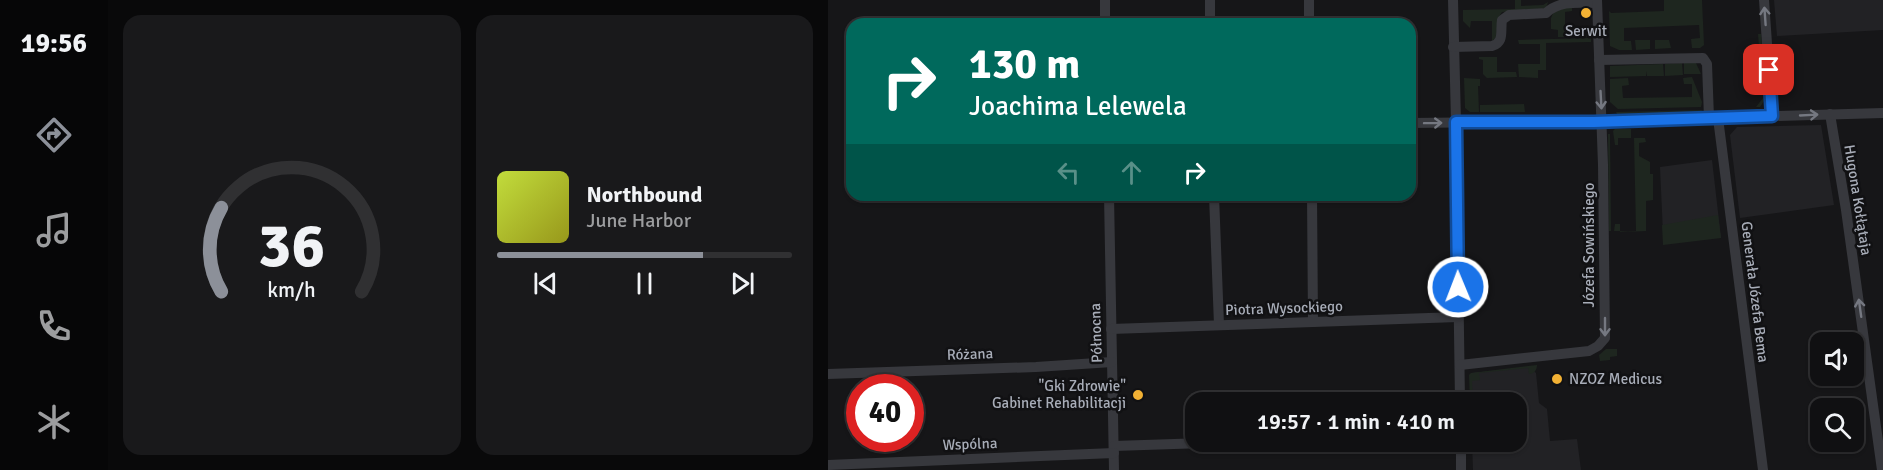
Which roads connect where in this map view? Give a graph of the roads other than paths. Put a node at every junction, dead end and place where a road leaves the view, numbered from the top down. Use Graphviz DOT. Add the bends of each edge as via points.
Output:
graph roads {
  1 [pos="1105,0"];
  2 [pos="1210,0"];
  3 [pos="1309,0"];
  4 [pos="1453,0"];
  5 [pos="1764,0"];
  6 [pos="1597,2"];
  7 [pos="1105,18"];
  8 [pos="1210,18"];
  9 [pos="1309,18"];
  10 [pos="1453,47"];
  11 [pos="1599,60"];
  12 [pos="1883,113"];
  13 [pos="1830,114"];
  14 [pos="1772,116"];
  15 [pos="1714,118"];
  16 [pos="1602,121"];
  17 [pos="1456,122"];
  18 [pos="1416,123"];
  19 [pos="1109,201"];
  20 [pos="1214,201"];
  21 [pos="1312,201"];
  22 [pos="1458,317"];
  23 [pos="1313,322"];
  24 [pos="1219,325"];
  25 [pos="1111,329"];
  26 [pos="1112,362"];
  27 [pos="1460,365"];
  28 [pos="828,374"];
  29 [pos="1460,392"];
  30 [pos="1185,446"];
  31 [pos="1114,450"];
  32 [pos="1461,452"];
  33 [pos="828,465"];
  34 [pos="1114,470"];
  35 [pos="1461,470"];
  36 [pos="1762,470"];
  37 [pos="1882,470"];
  1 -- 7 [label="street"];
  2 -- 8 [label="street"];
  3 -- 9 [label="street"];
  4 -- 10 [label="street"];
  14 -- 5 [label="street, one-way"];
  6 -- 10 [label="street" via="1561,4 1546,13 1509,15 1502,20 1501,38 1496,45"];
  6 -- 11 [label="street, Józefa Sowińskiego"];
  10 -- 17 [label="street"];
  11 -- 15 [label="street, Generała Józefa Bema" via="1703,58"];
  11 -- 16 [label="street, Józefa Sowińskiego, one-way"];
  12 -- 13 [label="street"];
  14 -- 13 [label="street, one-way"];
  37 -- 13 [label="street, Hugona Kołłątaja, one-way"];
  14 -- 15 [label="street"];
  15 -- 16 [label="street"];
  15 -- 36 [label="street, Generała Józefa Bema"];
  16 -- 17 [label="street"];
  16 -- 27 [label="street, Józefa Sowińskiego, one-way" via="1603,340 1589,351"];
  18 -- 17 [label="street, one-way"];
  17 -- 22 [label="street"];
  19 -- 25 [label="street, Północna"];
  20 -- 24 [label="street"];
  21 -- 23 [label="street"];
  22 -- 23 [label="street, Piotra Wysockiego"];
  22 -- 27 [label="street"];
  23 -- 24 [label="street, Piotra Wysockiego"];
  24 -- 25 [label="street, Piotra Wysockiego"];
  25 -- 26 [label="street, Północna"];
  26 -- 28 [label="street, Różana"];
  26 -- 31 [label="street, Północna"];
  27 -- 29 [label="street"];
  30 -- 31 [label="street, Wspólna"];
  31 -- 33 [label="street, Wspólna"];
  31 -- 34 [label="street, Północna"];
  32 -- 35 [label="street"];
}
